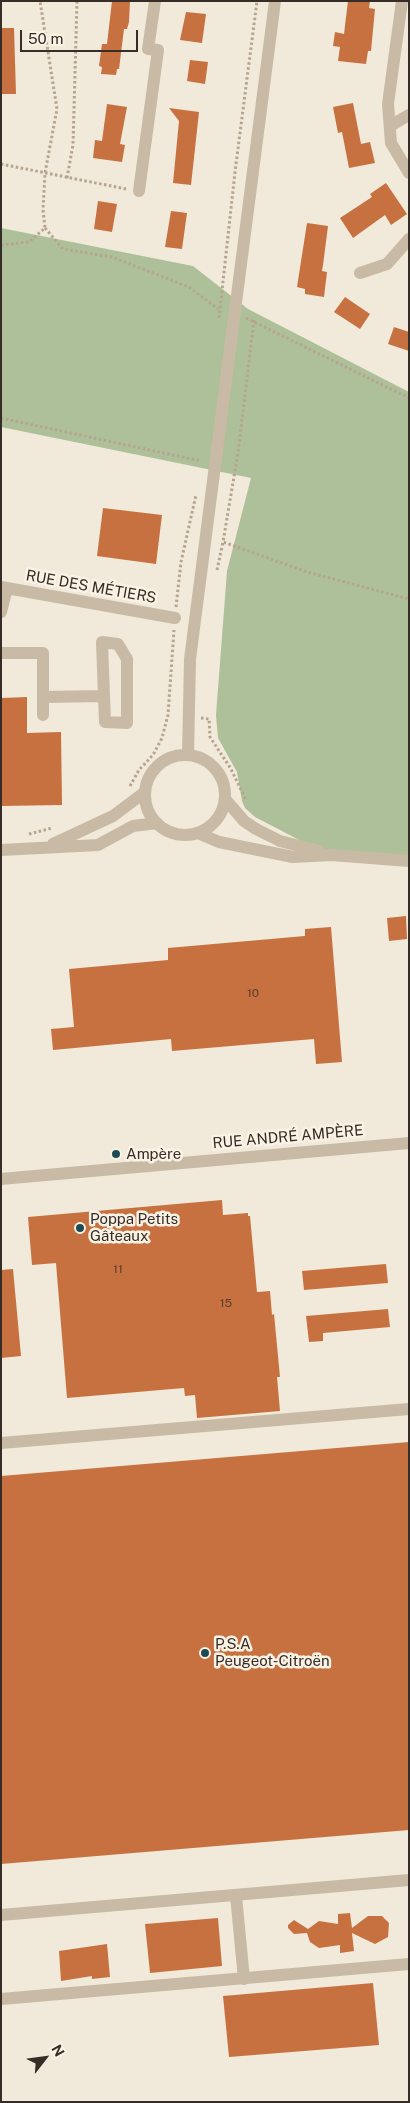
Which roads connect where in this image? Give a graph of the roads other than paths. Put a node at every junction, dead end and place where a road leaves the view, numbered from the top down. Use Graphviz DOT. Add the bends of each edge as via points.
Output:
graph roads {
  1 [pos="154,1"];
  2 [pos="274,1"];
  3 [pos="402,1"];
  4 [pos="409,115"];
  5 [pos="390,126"];
  6 [pos="409,173"];
  7 [pos="139,191"];
  8 [pos="409,239"];
  9 [pos="360,273"];
  10 [pos="4,588"];
  11 [pos="1,612"];
  12 [pos="175,618"];
  13 [pos="1,653"];
  14 [pos="104,696"];
  15 [pos="43,697"];
  16 [pos="43,714"];
  17 [pos="188,755"];
  18 [pos="145,792"];
  19 [pos="225,799"];
  20 [pos="157,823"];
  21 [pos="198,833"];
  22 [pos="48,846"];
  23 [pos="1,850"];
  24 [pos="331,855"];
  25 [pos="409,861"];
  26 [pos="409,1143"];
  27 [pos="1,1179"];
  28 [pos="409,1409"];
  29 [pos="1,1443"];
  30 [pos="409,1880"];
  31 [pos="236,1896"];
  32 [pos="1,1915"];
  33 [pos="409,1964"];
  34 [pos="244,1979"];
  35 [pos="1,1999"];
  1 -- 7 [label="street" via="148,49 158,50"];
  2 -- 17 [label="street" via="190,659"];
  3 -- 5 [label="street" via="388,104"];
  4 -- 5 [label="street"];
  5 -- 6 [label="street" via="391,143"];
  8 -- 9 [label="street" via="387,264"];
  10 -- 11 [label="street"];
  10 -- 12 [label="street, RUE DES MÉTIERS"];
  13 -- 15 [label="street" via="43,653"];
  14 -- 14 [label="street" via="102,642 118,644 127,659 127,723 105,722"];
  14 -- 15 [label="street"];
  15 -- 16 [label="street"];
  17 -- 18 [label="street" via="170,758 158,766 151,773"];
  17 -- 19 [label="street" via="206,761 218,772"];
  18 -- 20 [label="street" via="148,809"];
  18 -- 22 [label="street" via="113,816"];
  19 -- 21 [label="street" via="220,815"];
  19 -- 24 [label="street" via="244,821 256,829 280,841"];
  20 -- 21 [label="street" via="173,833"];
  20 -- 22 [label="street" via="133,826 98,844"];
  21 -- 24 [label="street" via="259,852 293,857"];
  22 -- 23 [label="street"];
  24 -- 25 [label="street"];
  26 -- 27 [label="street, RUE ANDRÉ AMPÈRE"];
  28 -- 29 [label="street"];
  30 -- 31 [label="street"];
  31 -- 32 [label="street"];
  31 -- 34 [label="street"];
  33 -- 34 [label="street"];
  34 -- 35 [label="street"];
}
